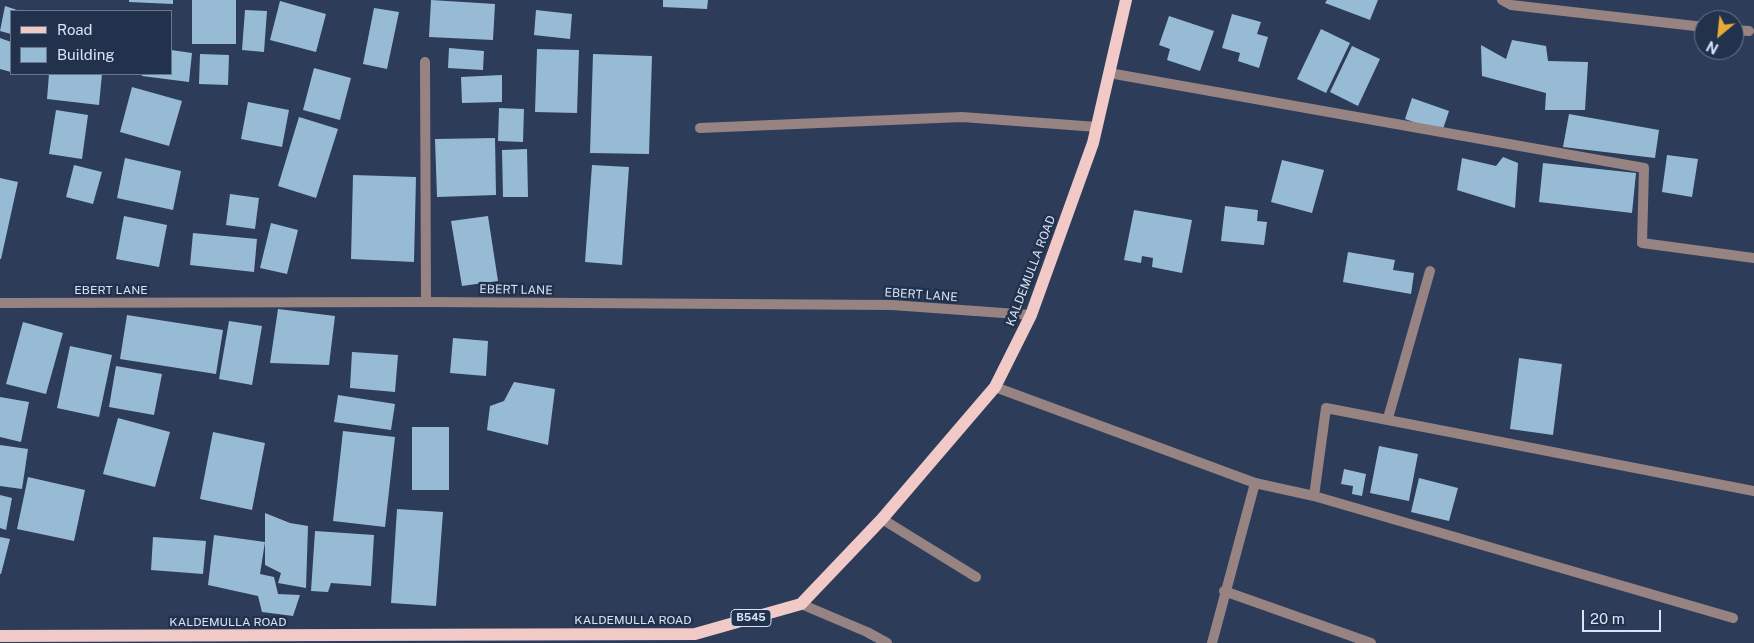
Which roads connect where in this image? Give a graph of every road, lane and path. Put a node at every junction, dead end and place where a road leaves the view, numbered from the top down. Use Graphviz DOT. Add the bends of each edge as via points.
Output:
graph roads {
  1 [pos="1126,0"];
  2 [pos="1502,0"];
  3 [pos="1694,25"];
  4 [pos="1744,31"];
  5 [pos="1749,31"];
  6 [pos="425,62"];
  7 [pos="1109,72"];
  8 [pos="1097,127"];
  9 [pos="700,128"];
  10 [pos="1754,258"];
  11 [pos="1430,271"];
  12 [pos="426,302"];
  13 [pos="0,303"];
  14 [pos="1031,315"];
  15 [pos="995,387"];
  16 [pos="1388,418"];
  17 [pos="1255,483"];
  18 [pos="1754,491"];
  19 [pos="1314,496"];
  20 [pos="882,520"];
  21 [pos="976,577"];
  22 [pos="1224,591"];
  23 [pos="800,604"];
  24 [pos="1733,618"];
  25 [pos="7,638"];
  26 [pos="509,638"];
  27 [pos="695,638"];
  28 [pos="102,640"];
  29 [pos="886,643"];
  30 [pos="1212,643"];
  31 [pos="1370,643"];
  1 -- 7 [label="main road, KALDEMULLA ROAD / B545"];
  2 -- 3 [label="street" via="1511,5"];
  4 -- 5 [label="street"];
  6 -- 12 [label="street"];
  7 -- 8 [label="main road, KALDEMULLA ROAD / B545"];
  7 -- 10 [label="street" via="1644,168 1642,243"];
  8 -- 9 [label="street" via="962,117"];
  8 -- 14 [label="main road, KALDEMULLA ROAD / B545"];
  11 -- 16 [label="street"];
  12 -- 13 [label="street, EBERT LANE"];
  12 -- 14 [label="street, EBERT LANE" via="892,305"];
  14 -- 15 [label="main road, KALDEMULLA ROAD / B545"];
  15 -- 17 [label="street"];
  15 -- 20 [label="main road, KALDEMULLA ROAD / B545"];
  16 -- 18 [label="street"];
  16 -- 19 [label="street" via="1326,408"];
  17 -- 19 [label="street"];
  17 -- 22 [label="street"];
  19 -- 24 [label="street"];
  20 -- 21 [label="street"];
  20 -- 23 [label="main road, KALDEMULLA ROAD / B545"];
  22 -- 30 [label="street"];
  22 -- 31 [label="street"];
  23 -- 27 [label="main road, KALDEMULLA ROAD / B545"];
  23 -- 29 [label="street" via="868,632"];
  25 -- 28 [label="main road, KALDEMULLA ROAD / B545"];
  26 -- 27 [label="main road, KALDEMULLA ROAD / B545"];
  26 -- 28 [label="main road, KALDEMULLA ROAD / B545"];
}
